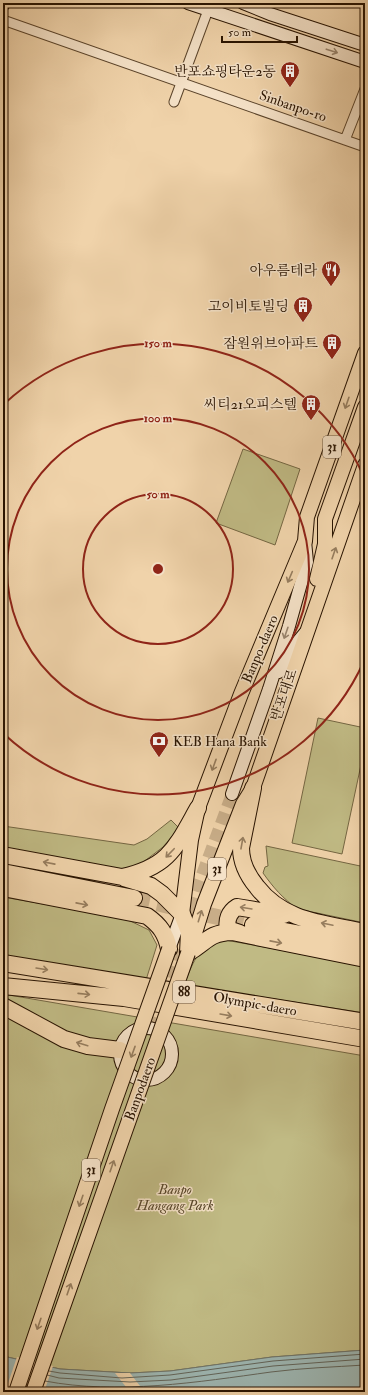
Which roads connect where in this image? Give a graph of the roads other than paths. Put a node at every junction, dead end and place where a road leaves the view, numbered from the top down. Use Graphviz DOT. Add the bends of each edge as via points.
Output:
graph roads {
  1 [pos="188,3"];
  2 [pos="243,3"];
  3 [pos="208,10"];
  4 [pos="3,20"];
  5 [pos="365,45"];
  6 [pos="365,62"];
  7 [pos="180,83"];
  8 [pos="365,89"];
  9 [pos="174,102"];
  10 [pos="346,140"];
  11 [pos="365,147"];
  12 [pos="365,353"];
  13 [pos="365,407"];
  14 [pos="365,465"];
  15 [pos="324,520"];
  16 [pos="305,541"];
  17 [pos="317,603"];
  18 [pos="307,631"];
  19 [pos="269,689"];
  20 [pos="252,788"];
  21 [pos="232,794"];
  22 [pos="198,808"];
  23 [pos="3,855"];
  24 [pos="3,872"];
  25 [pos="122,877"];
  26 [pos="142,883"];
  27 [pos="3,888"];
  28 [pos="134,898"];
  29 [pos="139,914"];
  30 [pos="182,914"];
  31 [pos="298,918"];
  32 [pos="249,930"];
  33 [pos="365,932"];
  34 [pos="365,946"];
  35 [pos="169,949"];
  36 [pos="188,953"];
  37 [pos="365,960"];
  38 [pos="3,963"];
  39 [pos="3,986"];
  40 [pos="124,998"];
  41 [pos="247,1002"];
  42 [pos="3,1006"];
  43 [pos="326,1016"];
  44 [pos="365,1022"];
  45 [pos="365,1026"];
  46 [pos="365,1039"];
  47 [pos="120,1050"];
  48 [pos="16,1392"];
  49 [pos="33,1392"];
  1 -- 3 [label="street"];
  2 -- 5 [label="street"];
  3 -- 6 [label="street, one-way"];
  3 -- 7 [label="street"];
  4 -- 7 [label="street, Sinbanpo-ro"];
  7 -- 9 [label="street"];
  7 -- 10 [label="street, Sinbanpo-ro"];
  8 -- 10 [label="street"];
  10 -- 11 [label="street"];
  12 -- 16 [label="main road, Banpo-daero / 31, one-way" via="308,516"];
  13 -- 15 [label="main road, 31"];
  17 -- 14 [label="main road, 31, one-way"];
  15 -- 16 [label="main road, 31"];
  15 -- 17 [label="main road, 31" via="325,544 316,586"];
  16 -- 19 [label="street, one-way" via="306,562"];
  16 -- 22 [label="main road, Banpo-daero / 31, one-way" via="241,694"];
  17 -- 18 [label="main road, 반포대로 / 31"];
  18 -- 19 [label="street" via="295,645"];
  18 -- 20 [label="main road, 반포대로 / 31"];
  19 -- 21 [label="street, Banpo-daero"];
  31 -- 20 [label="highway, one-way" via="282,911 266,899 252,882 244,865 241,848"];
  36 -- 20 [label="main road, Banpodaero / 31, one-way" via="204,904 243,804"];
  22 -- 25 [label="highway, one-way" via="182,839 165,858 141,873"];
  22 -- 30 [label="main road, Banpo-daero / 31" via="191,840"];
  25 -- 23 [label="highway, one-way"];
  24 -- 28 [label="highway"];
  25 -- 26 [label="highway"];
  26 -- 29 [label="highway" via="151,893 152,901 150,909"];
  26 -- 30 [label="highway" via="162,894"];
  27 -- 29 [label="highway, one-way"];
  29 -- 35 [label="highway" via="147,916 159,925 167,938"];
  30 -- 35 [label="street, Banpo-daero / 31"];
  30 -- 36 [label="highway" via="189,932"];
  31 -- 32 [label="highway, one-way" via="237,907 232,910 227,924 228,929"];
  33 -- 31 [label="highway, one-way"];
  32 -- 34 [label="highway"];
  32 -- 36 [label="highway" via="211,935"];
  32 -- 37 [label="highway, one-way"];
  35 -- 48 [label="main road, Banpodaero / 31, one-way, bridge"];
  49 -- 36 [label="main road, Banpodaero / 31, one-way, bridge"];
  38 -- 41 [label="highway, Olympic-daero / 88, one-way"];
  39 -- 40 [label="highway, one-way"];
  40 -- 41 [label="highway"];
  40 -- 46 [label="highway, one-way"];
  41 -- 43 [label="highway, Olympic-daero / 88"];
  47 -- 42 [label="highway, one-way" via="88,1046 64,1039"];
  43 -- 44 [label="highway, Olympic-daero / 88"];
  43 -- 45 [label="highway"];
  47 -- 47 [label="street" via="120,1058 127,1071 141,1080 156,1078 164,1072 170,1063 172,1053 170,1045 160,1033 146,1028 132,1032 126,1037"];
}
